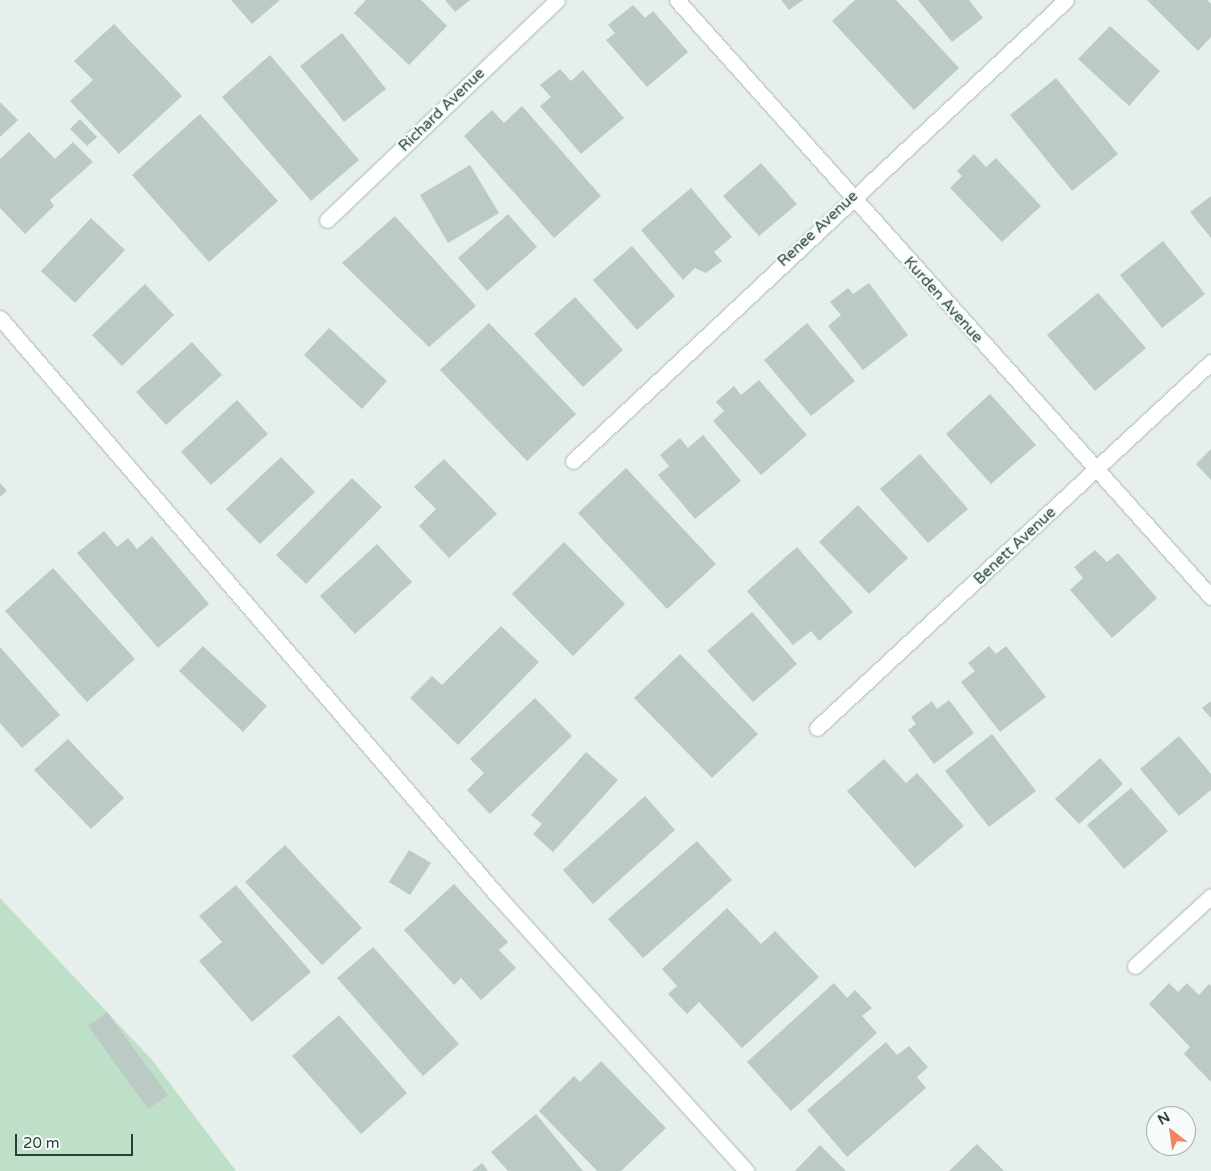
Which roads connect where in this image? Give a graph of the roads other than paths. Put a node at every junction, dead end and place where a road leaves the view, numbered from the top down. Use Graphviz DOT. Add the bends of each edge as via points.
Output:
graph roads {
  1 [pos="557,0"];
  2 [pos="677,0"];
  3 [pos="1066,0"];
  4 [pos="851,198"];
  5 [pos="327,220"];
  6 [pos="0,318"];
  7 [pos="1211,362"];
  8 [pos="573,461"];
  9 [pos="1097,471"];
  10 [pos="1211,597"];
  11 [pos="818,728"];
  12 [pos="1211,896"];
  13 [pos="1135,966"];
  14 [pos="746,1171"];
  1 -- 5 [label="street, Richard Avenue"];
  2 -- 4 [label="street, Kurden Avenue"];
  3 -- 4 [label="street, Renee Avenue"];
  4 -- 8 [label="street, Renee Avenue"];
  4 -- 9 [label="street, Kurden Avenue"];
  6 -- 14 [label="street" via="497,895"];
  7 -- 9 [label="street, Benett Avenue"];
  9 -- 10 [label="street, Kurden Avenue"];
  9 -- 11 [label="street, Benett Avenue"];
  12 -- 13 [label="street"];
}
